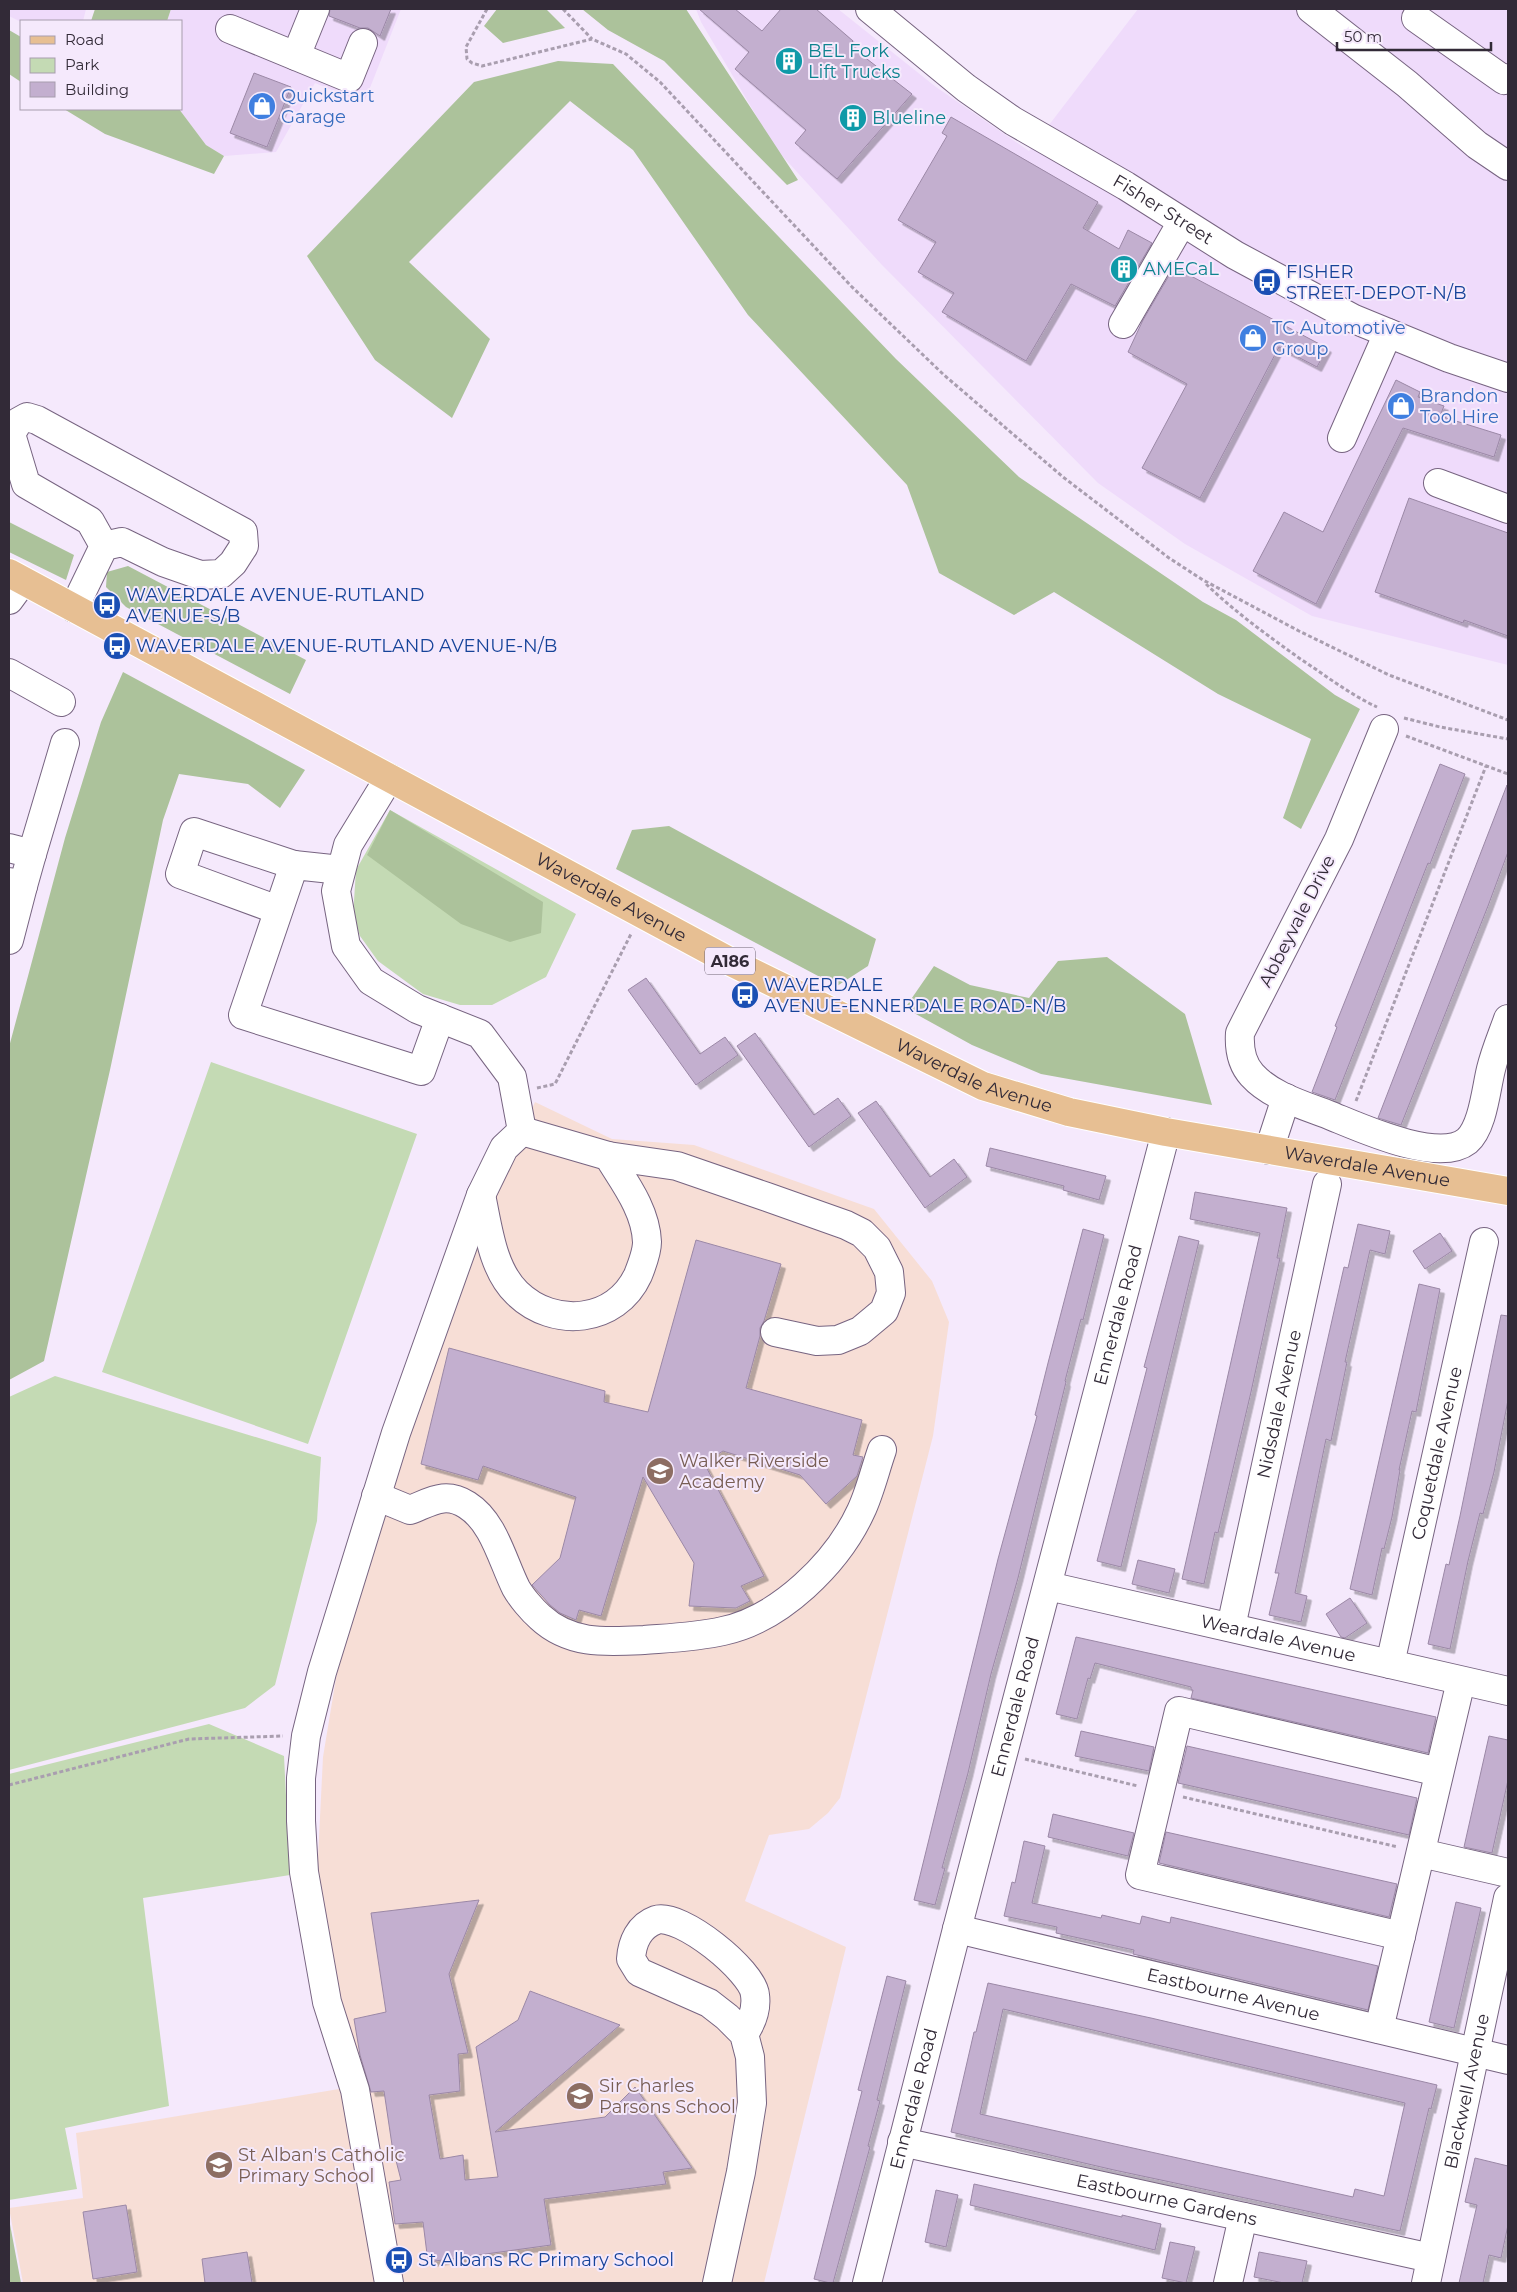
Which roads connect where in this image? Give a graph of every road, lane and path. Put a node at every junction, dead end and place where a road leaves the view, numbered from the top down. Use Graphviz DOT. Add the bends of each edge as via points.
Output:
graph roads {
  1 [pos="315,9"];
  2 [pos="487,9"];
  3 [pos="563,9"];
  4 [pos="870,9"];
  5 [pos="1311,9"];
  6 [pos="1416,18"];
  7 [pos="230,29"];
  8 [pos="592,39"];
  9 [pos="363,43"];
  10 [pos="296,56"];
  11 [pos="1508,78"];
  12 [pos="1508,166"];
  13 [pos="1182,222"];
  14 [pos="1123,324"];
  15 [pos="1388,333"];
  16 [pos="1508,378"];
  17 [pos="1342,438"];
  18 [pos="1438,482"];
  19 [pos="1508,509"];
  20 [pos="104,546"];
  21 [pos="1203,580"];
  22 [pos="13,584"];
  23 [pos="74,608"];
  24 [pos="9,673"];
  25 [pos="61,702"];
  26 [pos="1388,718"];
  27 [pos="1508,720"];
  28 [pos="1508,739"];
  29 [pos="65,743"];
  30 [pos="1486,766"];
  31 [pos="1508,774"];
  32 [pos="389,778"];
  33 [pos="20,851"];
  34 [pos="344,858"];
  35 [pos="294,865"];
  36 [pos="16,884"];
  37 [pos="278,910"];
  38 [pos="641,913"];
  39 [pos="9,940"];
  40 [pos="440,1018"];
  41 [pos="1508,1019"];
  42 [pos="515,1092"];
  43 [pos="1286,1098"];
  44 [pos="1345,1121"];
  45 [pos="522,1131"];
  46 [pos="1166,1132"];
  47 [pos="1269,1150"];
  48 [pos="608,1156"];
  49 [pos="1327,1184"];
  50 [pos="1508,1192"];
  51 [pos="481,1194"];
  52 [pos="1484,1242"];
  53 [pos="775,1332"];
  54 [pos="882,1450"];
  55 [pos="376,1496"];
  56 [pos="1048,1586"];
  57 [pos="1231,1627"];
  58 [pos="1390,1664"];
  59 [pos="1461,1681"];
  60 [pos="1508,1691"];
  61 [pos="306,1736"];
  62 [pos="1003,1754"];
  63 [pos="1439,1772"];
  64 [pos="9,1785"];
  65 [pos="1160,1791"];
  66 [pos="1421,1852"];
  67 [pos="1508,1873"];
  68 [pos="1508,1898"];
  69 [pos="957,1929"];
  70 [pos="1401,1936"];
  71 [pos="1502,1960"];
  72 [pos="1379,2029"];
  73 [pos="744,2034"];
  74 [pos="1475,2052"];
  75 [pos="1508,2060"];
  76 [pos="902,2142"];
  77 [pos="1243,2217"];
  78 [pos="1429,2271"];
  79 [pos="388,2283"];
  80 [pos="717,2283"];
  81 [pos="868,2283"];
  82 [pos="1228,2283"];
  1 -- 10 [label="street"];
  2 -- 8 [label="path" via="466,47 467,59 482,66"];
  3 -- 8 [label="path"];
  4 -- 13 [label="street, Fisher Street" via="966,88 1013,121"];
  5 -- 12 [label="street" via="1407,84 1477,145"];
  6 -- 11 [label="street" via="1504,80"];
  7 -- 10 [label="street"];
  8 -- 21 [label="path" via="626,54 660,82 852,286 944,376 1063,477"];
  9 -- 10 [label="street" via="349,78"];
  13 -- 14 [label="street"];
  13 -- 15 [label="street, Fisher Street" via="1235,255 1354,319"];
  15 -- 16 [label="street, Fisher Street"];
  15 -- 17 [label="street"];
  18 -- 19 [label="street"];
  20 -- 20 [label="street" via="90,521 26,484 11,434 18,422 26,417 37,420 243,532 244,546 221,574 200,575 122,542"];
  20 -- 23 [label="street"];
  21 -- 26 [label="path" via="1226,604"];
  21 -- 27 [label="path" via="1299,632 1389,675"];
  22 -- 23 [label="main road, Waverdale Avenue / A186"];
  23 -- 32 [label="main road, Waverdale Avenue / A186"];
  24 -- 25 [label="street"];
  26 -- 28 [label="path"];
  26 -- 30 [label="path"];
  26 -- 43 [label="street, Abbeyvale Drive" via="1339,839 1240,1033 1243,1062 1252,1075"];
  29 -- 33 [label="street"];
  30 -- 31 [label="path"];
  30 -- 44 [label="path"];
  32 -- 34 [label="street"];
  32 -- 38 [label="main road, Waverdale Avenue / A186"];
  33 -- 36 [label="street"];
  34 -- 35 [label="street"];
  34 -- 40 [label="street" via="336,891 346,946 371,981 417,1009"];
  35 -- 37 [label="street"];
  35 -- 37 [label="street" via="194,832 180,874"];
  36 -- 39 [label="street"];
  37 -- 40 [label="street" via="243,1015 421,1071"];
  38 -- 42 [label="path" via="555,1084"];
  38 -- 46 [label="main road, Waverdale Avenue / A186" via="740,966 983,1086 1069,1112"];
  40 -- 42 [label="street" via="480,1034 512,1077"];
  41 -- 44 [label="street, Abbeyvale Drive" via="1490,1070 1478,1122 1474,1132 1458,1146 1424,1146 1383,1138"];
  42 -- 45 [label="street"];
  43 -- 44 [label="street, Abbeyvale Drive"];
  43 -- 47 [label="street"];
  45 -- 48 [label="street"];
  45 -- 51 [label="street" via="504,1148"];
  46 -- 47 [label="main road, Waverdale Avenue / A186"];
  46 -- 56 [label="street, Ennerdale Road"];
  47 -- 50 [label="main road, Waverdale Avenue / A186"];
  48 -- 51 [label="street" via="637,1204 647,1243 642,1266 633,1285 609,1308 586,1316 562,1316 537,1307 517,1293 494,1254"];
  48 -- 53 [label="street" via="677,1166 846,1224 862,1233 877,1248 889,1272 891,1293 884,1311 860,1331 838,1340 817,1341"];
  49 -- 57 [label="street, Nidsdale Avenue"];
  51 -- 55 [label="street"];
  52 -- 58 [label="street, Coquetdale Avenue"];
  54 -- 55 [label="street" via="862,1510 845,1542 821,1571 789,1599 754,1619 725,1631 694,1636 615,1641 583,1640 563,1632 541,1617 517,1590 500,1548 484,1520 468,1505 443,1497 410,1510"];
  55 -- 61 [label="street" via="322,1672"];
  56 -- 57 [label="street, Weardale Avenue"];
  56 -- 62 [label="street, Ennerdale Road"];
  57 -- 58 [label="street, Weardale Avenue"];
  58 -- 59 [label="street, Weardale Avenue"];
  59 -- 60 [label="street, Weardale Avenue"];
  59 -- 63 [label="street"];
  61 -- 64 [label="path" via="189,1738"];
  61 -- 79 [label="street" via="300,1821 304,1872 327,2002 355,2090"];
  62 -- 65 [label="path"];
  62 -- 69 [label="street, Ennerdale Road"];
  63 -- 65 [label="street" via="1178,1711"];
  63 -- 66 [label="street"];
  65 -- 66 [label="path"];
  65 -- 70 [label="street" via="1140,1874"];
  66 -- 67 [label="street"];
  66 -- 70 [label="street"];
  68 -- 71 [label="street, Blackwell Avenue"];
  69 -- 72 [label="street, Eastbourne Avenue"];
  69 -- 76 [label="street, Ennerdale Road"];
  70 -- 72 [label="street"];
  71 -- 74 [label="street, Blackwell Avenue"];
  72 -- 74 [label="street, Eastbourne Avenue"];
  73 -- 73 [label="street" via="709,2003 639,1972 631,1959 632,1945 642,1930 657,1920 674,1921 725,1954 756,1993 754,2017"];
  73 -- 80 [label="street" via="750,2057 752,2103"];
  74 -- 75 [label="street, Eastbourne Avenue"];
  74 -- 78 [label="street, Blackwell Avenue"];
  76 -- 77 [label="street, Eastbourne Gardens"];
  76 -- 81 [label="street, Ennerdale Road"];
  77 -- 78 [label="street, Eastbourne Gardens"];
  77 -- 82 [label="street"];
}
